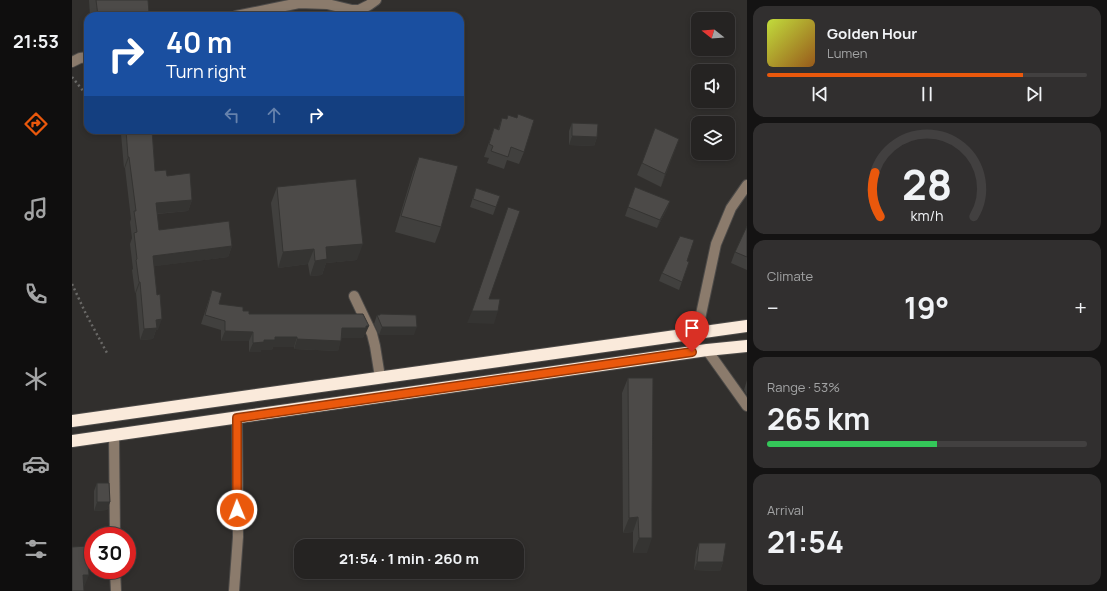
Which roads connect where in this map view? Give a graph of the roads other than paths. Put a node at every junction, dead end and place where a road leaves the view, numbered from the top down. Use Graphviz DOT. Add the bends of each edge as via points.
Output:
graph roads {
  1 [pos="376,0"];
  2 [pos="255,12"];
  3 [pos="84,58"];
  4 [pos="72,62"];
  5 [pos="747,185"];
  6 [pos="354,296"];
  7 [pos="747,326"];
  8 [pos="697,333"];
  9 [pos="747,346"];
  10 [pos="707,350"];
  11 [pos="380,377"];
  12 [pos="747,406"];
  13 [pos="237,418"];
  14 [pos="72,421"];
  15 [pos="114,435"];
  16 [pos="72,441"];
  17 [pos="115,527"];
  18 [pos="116,579"];
  19 [pos="234,586"];
  20 [pos="116,591"];
  21 [pos="228,591"];
  1 -- 2 [label="street" via="359,10 327,4 299,3"];
  3 -- 4 [label="street"];
  5 -- 8 [label="street" via="730,208 716,244"];
  6 -- 11 [label="street" via="372,334"];
  7 -- 8 [label="highway"];
  8 -- 11 [label="highway"];
  9 -- 10 [label="highway"];
  10 -- 12 [label="street"];
  10 -- 13 [label="highway"];
  11 -- 14 [label="highway"];
  13 -- 15 [label="highway"];
  13 -- 19 [label="street" via="238,537"];
  15 -- 16 [label="highway"];
  15 -- 17 [label="street"];
  18 -- 20 [label="street"];
  19 -- 21 [label="street"];
}
